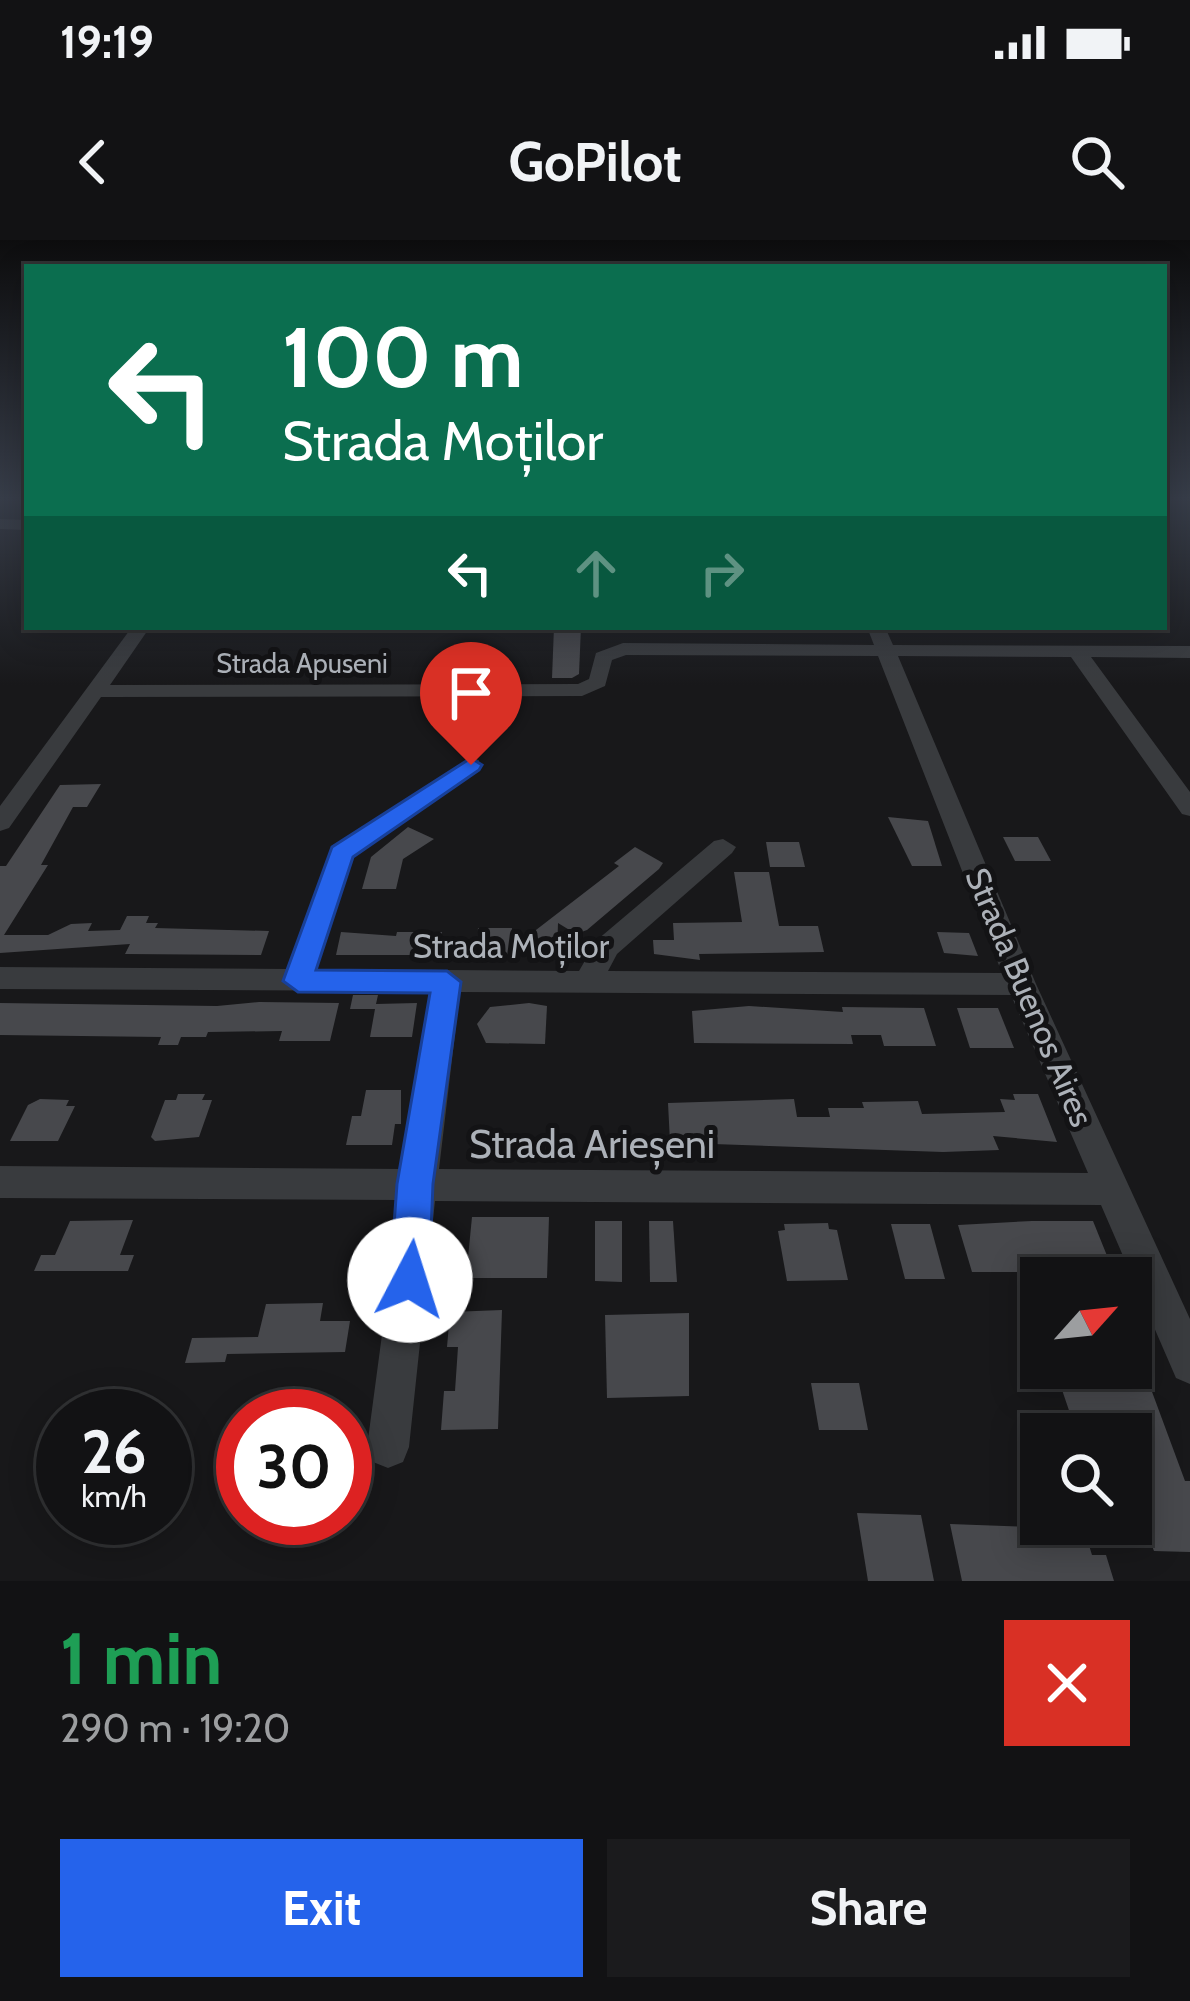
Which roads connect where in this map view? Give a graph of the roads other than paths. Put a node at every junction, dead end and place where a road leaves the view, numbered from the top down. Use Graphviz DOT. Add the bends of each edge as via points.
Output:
graph roads {
  1 [pos="139,630"];
  2 [pos="878,630"];
  3 [pos="886,652"];
  4 [pos="1077,652"];
  5 [pos="1190,652"];
  6 [pos="95,691"];
  7 [pos="471,765"];
  8 [pos="1190,809"];
  9 [pos="0,823"];
  10 [pos="723,847"];
  11 [pos="0,978"];
  12 [pos="298,981"];
  13 [pos="447,982"];
  14 [pos="587,982"];
  15 [pos="1022,984"];
  16 [pos="0,1182"];
  17 [pos="415,1184"];
  18 [pos="1112,1189"];
  19 [pos="1179,1314"];
  20 [pos="1190,1364"];
  21 [pos="388,1447"];
  1 -- 6 [label="street"];
  2 -- 3 [label="street, Strada Buenos Aires"];
  3 -- 4 [label="street"];
  3 -- 6 [label="street, Strada Apuseni" via="623,649 603,657 598,682 581,690"];
  3 -- 15 [label="street, Strada Buenos Aires"];
  4 -- 5 [label="street"];
  4 -- 8 [label="street"];
  6 -- 9 [label="street"];
  7 -- 12 [label="street" via="341,853"];
  10 -- 14 [label="street" via="607,947"];
  11 -- 12 [label="street, Strada Moților"];
  12 -- 13 [label="street, Strada Moților"];
  13 -- 14 [label="street, Strada Moților"];
  13 -- 17 [label="street"];
  14 -- 15 [label="street, Strada Moților"];
  15 -- 18 [label="street, Strada Buenos Aires"];
  16 -- 17 [label="street, Strada Arieșeni"];
  17 -- 18 [label="street, Strada Arieșeni"];
  17 -- 21 [label="street"];
  18 -- 19 [label="street, Strada Buenos Aires"];
  19 -- 20 [label="street, Strada Buenos Aires"];
}
